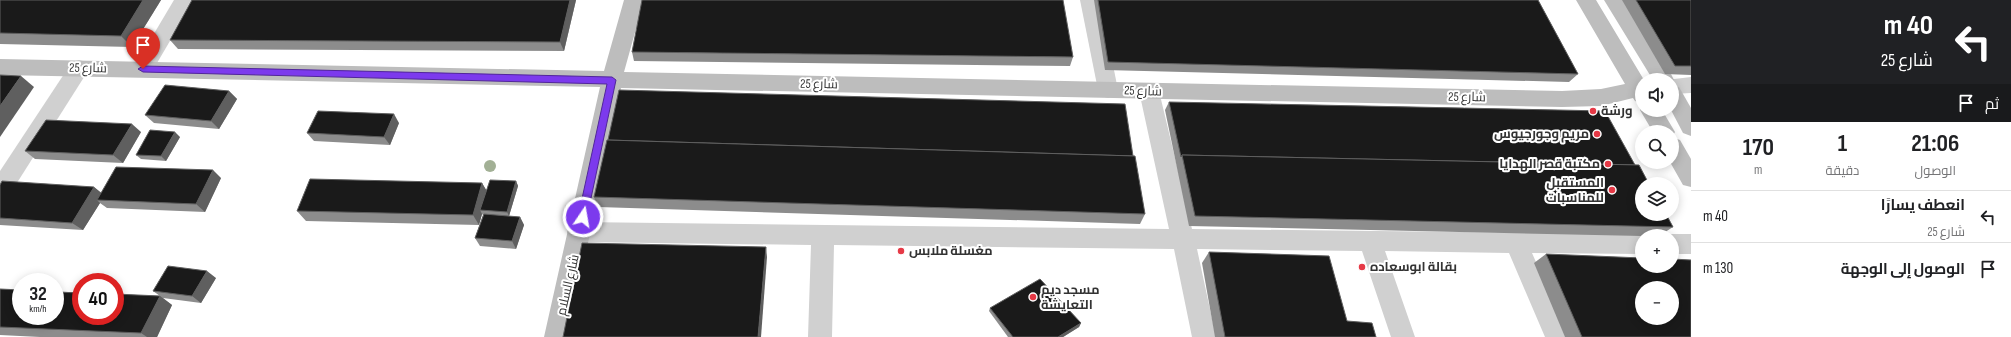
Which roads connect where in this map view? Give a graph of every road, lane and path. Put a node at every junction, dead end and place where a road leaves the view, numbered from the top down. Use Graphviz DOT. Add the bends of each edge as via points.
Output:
graph roads {
  1 [pos="184,0"];
  2 [pos="634,0"];
  3 [pos="1090,0"];
  4 [pos="1586,0"];
  5 [pos="1614,0"];
  6 [pos="0,67"];
  7 [pos="79,68"];
  8 [pos="143,69"];
  9 [pos="1660,73"];
  10 [pos="612,80"];
  11 [pos="1635,83"];
  12 [pos="1679,86"];
  13 [pos="1691,86"];
  14 [pos="1108,90"];
  15 [pos="1149,92"];
  16 [pos="1635,92"];
  17 [pos="1679,106"];
  18 [pos="1691,127"];
  19 [pos="1679,158"];
  20 [pos="1691,178"];
  21 [pos="0,190"];
  22 [pos="579,232"];
  23 [pos="823,234"];
  24 [pos="1184,238"];
  25 [pos="1370,241"];
  26 [pos="1516,242"];
  27 [pos="1635,244"];
  28 [pos="1679,244"];
  29 [pos="1691,244"];
  30 [pos="556,337"];
  31 [pos="820,337"];
  32 [pos="1204,337"];
  33 [pos="1403,337"];
  34 [pos="1557,337"];
  1 -- 8 [label="street"];
  2 -- 10 [label="street, شارع السلام"];
  3 -- 14 [label="street"];
  4 -- 11 [label="street"];
  5 -- 9 [label="street"];
  6 -- 7 [label="street, شارع 25"];
  7 -- 8 [label="street, شارع 25"];
  7 -- 21 [label="street"];
  8 -- 10 [label="street, شارع 25"];
  10 -- 14 [label="street, شارع 25"];
  10 -- 22 [label="street, شارع السلام"];
  12 -- 13 [label="street"];
  14 -- 15 [label="street, شارع 25"];
  15 -- 16 [label="street, شارع 25" via="1562,99 1595,98"];
  15 -- 24 [label="street"];
  17 -- 18 [label="street"];
  19 -- 20 [label="street"];
  22 -- 23 [label="street"];
  22 -- 30 [label="street, شارع السلام"];
  23 -- 24 [label="street"];
  23 -- 31 [label="street"];
  24 -- 25 [label="street"];
  24 -- 32 [label="street"];
  25 -- 26 [label="street"];
  25 -- 33 [label="street"];
  26 -- 27 [label="street"];
  26 -- 34 [label="street"];
  28 -- 29 [label="street"];
}
